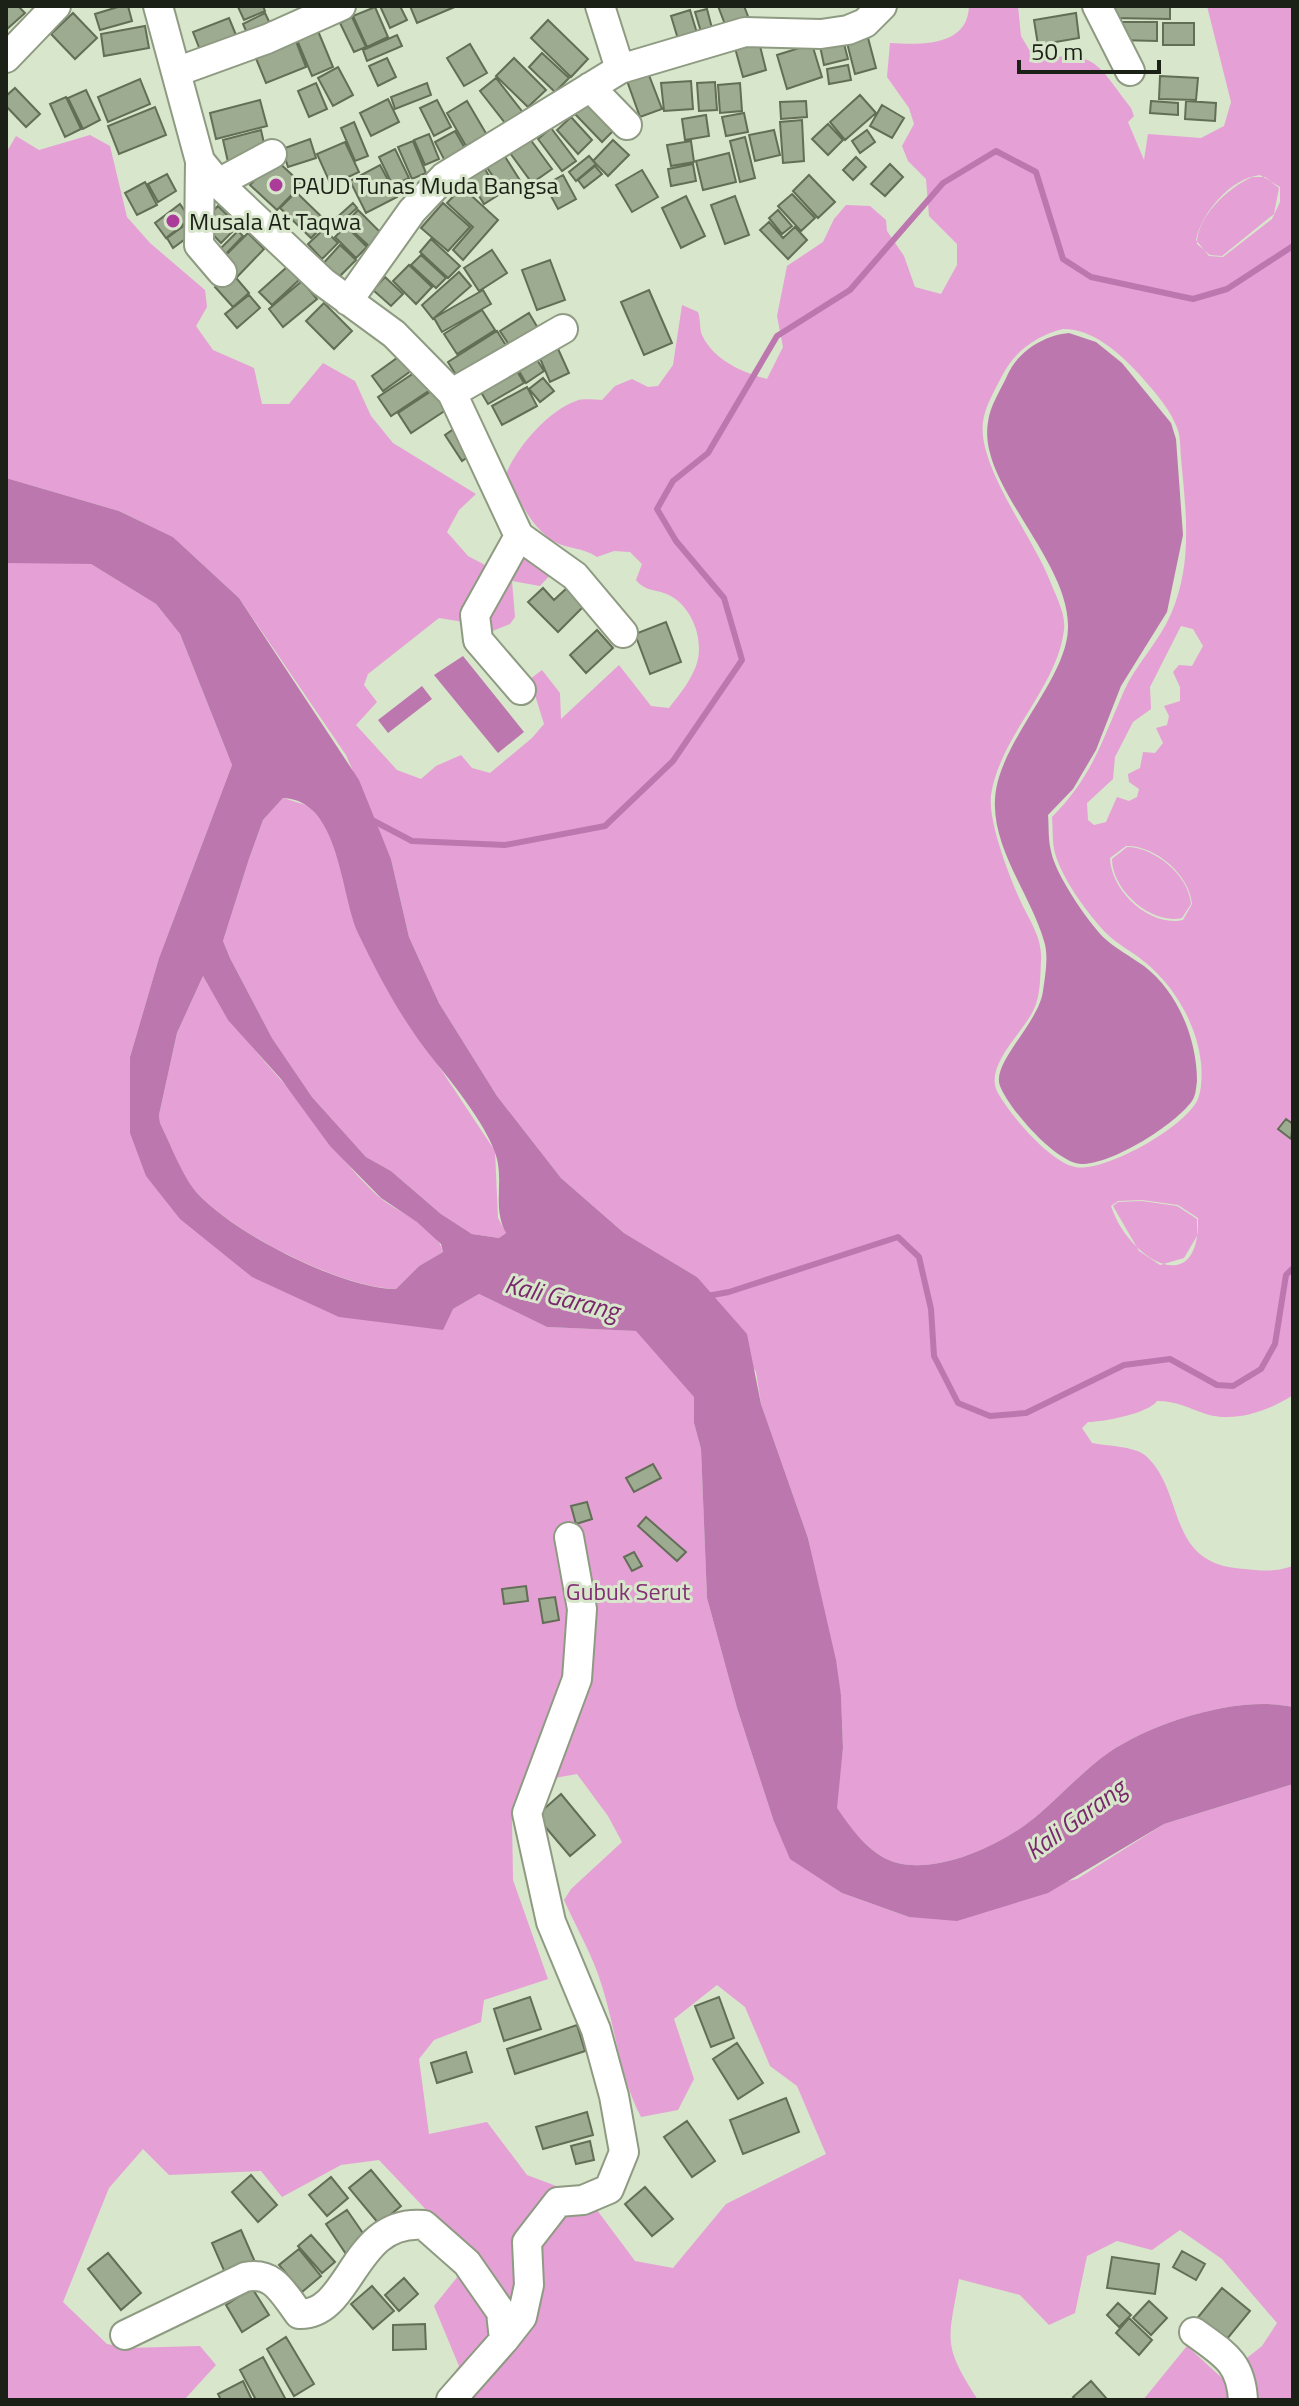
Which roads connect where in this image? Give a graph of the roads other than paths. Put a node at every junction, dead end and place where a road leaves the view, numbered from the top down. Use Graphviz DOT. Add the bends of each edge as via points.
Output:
graph roads {
  1 [pos="56,6"];
  2 [pos="158,6"];
  3 [pos="341,6"];
  4 [pos="600,6"];
  5 [pos="882,6"];
  6 [pos="1097,6"];
  7 [pos="6,58"];
  8 [pos="620,69"];
  9 [pos="1130,71"];
  10 [pos="176,72"];
  11 [pos="590,87"];
  12 [pos="627,125"];
  13 [pos="272,154"];
  14 [pos="200,161"];
  15 [pos="218,183"];
  16 [pos="222,272"];
  17 [pos="348,301"];
  18 [pos="563,329"];
  19 [pos="452,393"];
  20 [pos="519,536"];
  21 [pos="623,633"];
  22 [pos="521,690"];
  23 [pos="569,1537"];
  24 [pos="1194,2332"];
  25 [pos="125,2335"];
  26 [pos="501,2344"];
  27 [pos="451,2400"];
  28 [pos="1243,2400"];
  1 -- 7 [label="street"];
  2 -- 10 [label="street"];
  3 -- 10 [label="street"];
  4 -- 8 [label="street"];
  5 -- 8 [label="street" via="865,23 848,30 745,32"];
  6 -- 9 [label="street"];
  8 -- 11 [label="street"];
  10 -- 14 [label="street"];
  11 -- 12 [label="street"];
  11 -- 17 [label="street" via="444,177 412,211"];
  13 -- 15 [label="street"];
  14 -- 15 [label="street"];
  14 -- 16 [label="street" via="199,245"];
  15 -- 17 [label="street"];
  17 -- 19 [label="street" via="405,344"];
  18 -- 19 [label="street"];
  19 -- 20 [label="street"];
  20 -- 21 [label="street" via="575,576"];
  20 -- 22 [label="street" via="475,615 478,640"];
  23 -- 26 [label="street" via="582,1609 577,1679 527,1813 551,1922 600,2043 624,2152 609,2189 583,2200 558,2202 543,2217 527,2242 529,2285 522,2317"];
  24 -- 28 [label="street" via="1227,2356 1242,2376"];
  25 -- 26 [label="street" via="261,2274 273,2279 299,2314 310,2315 324,2309 381,2234 411,2224 424,2225 467,2263 501,2312"];
  26 -- 27 [label="street"];
}
